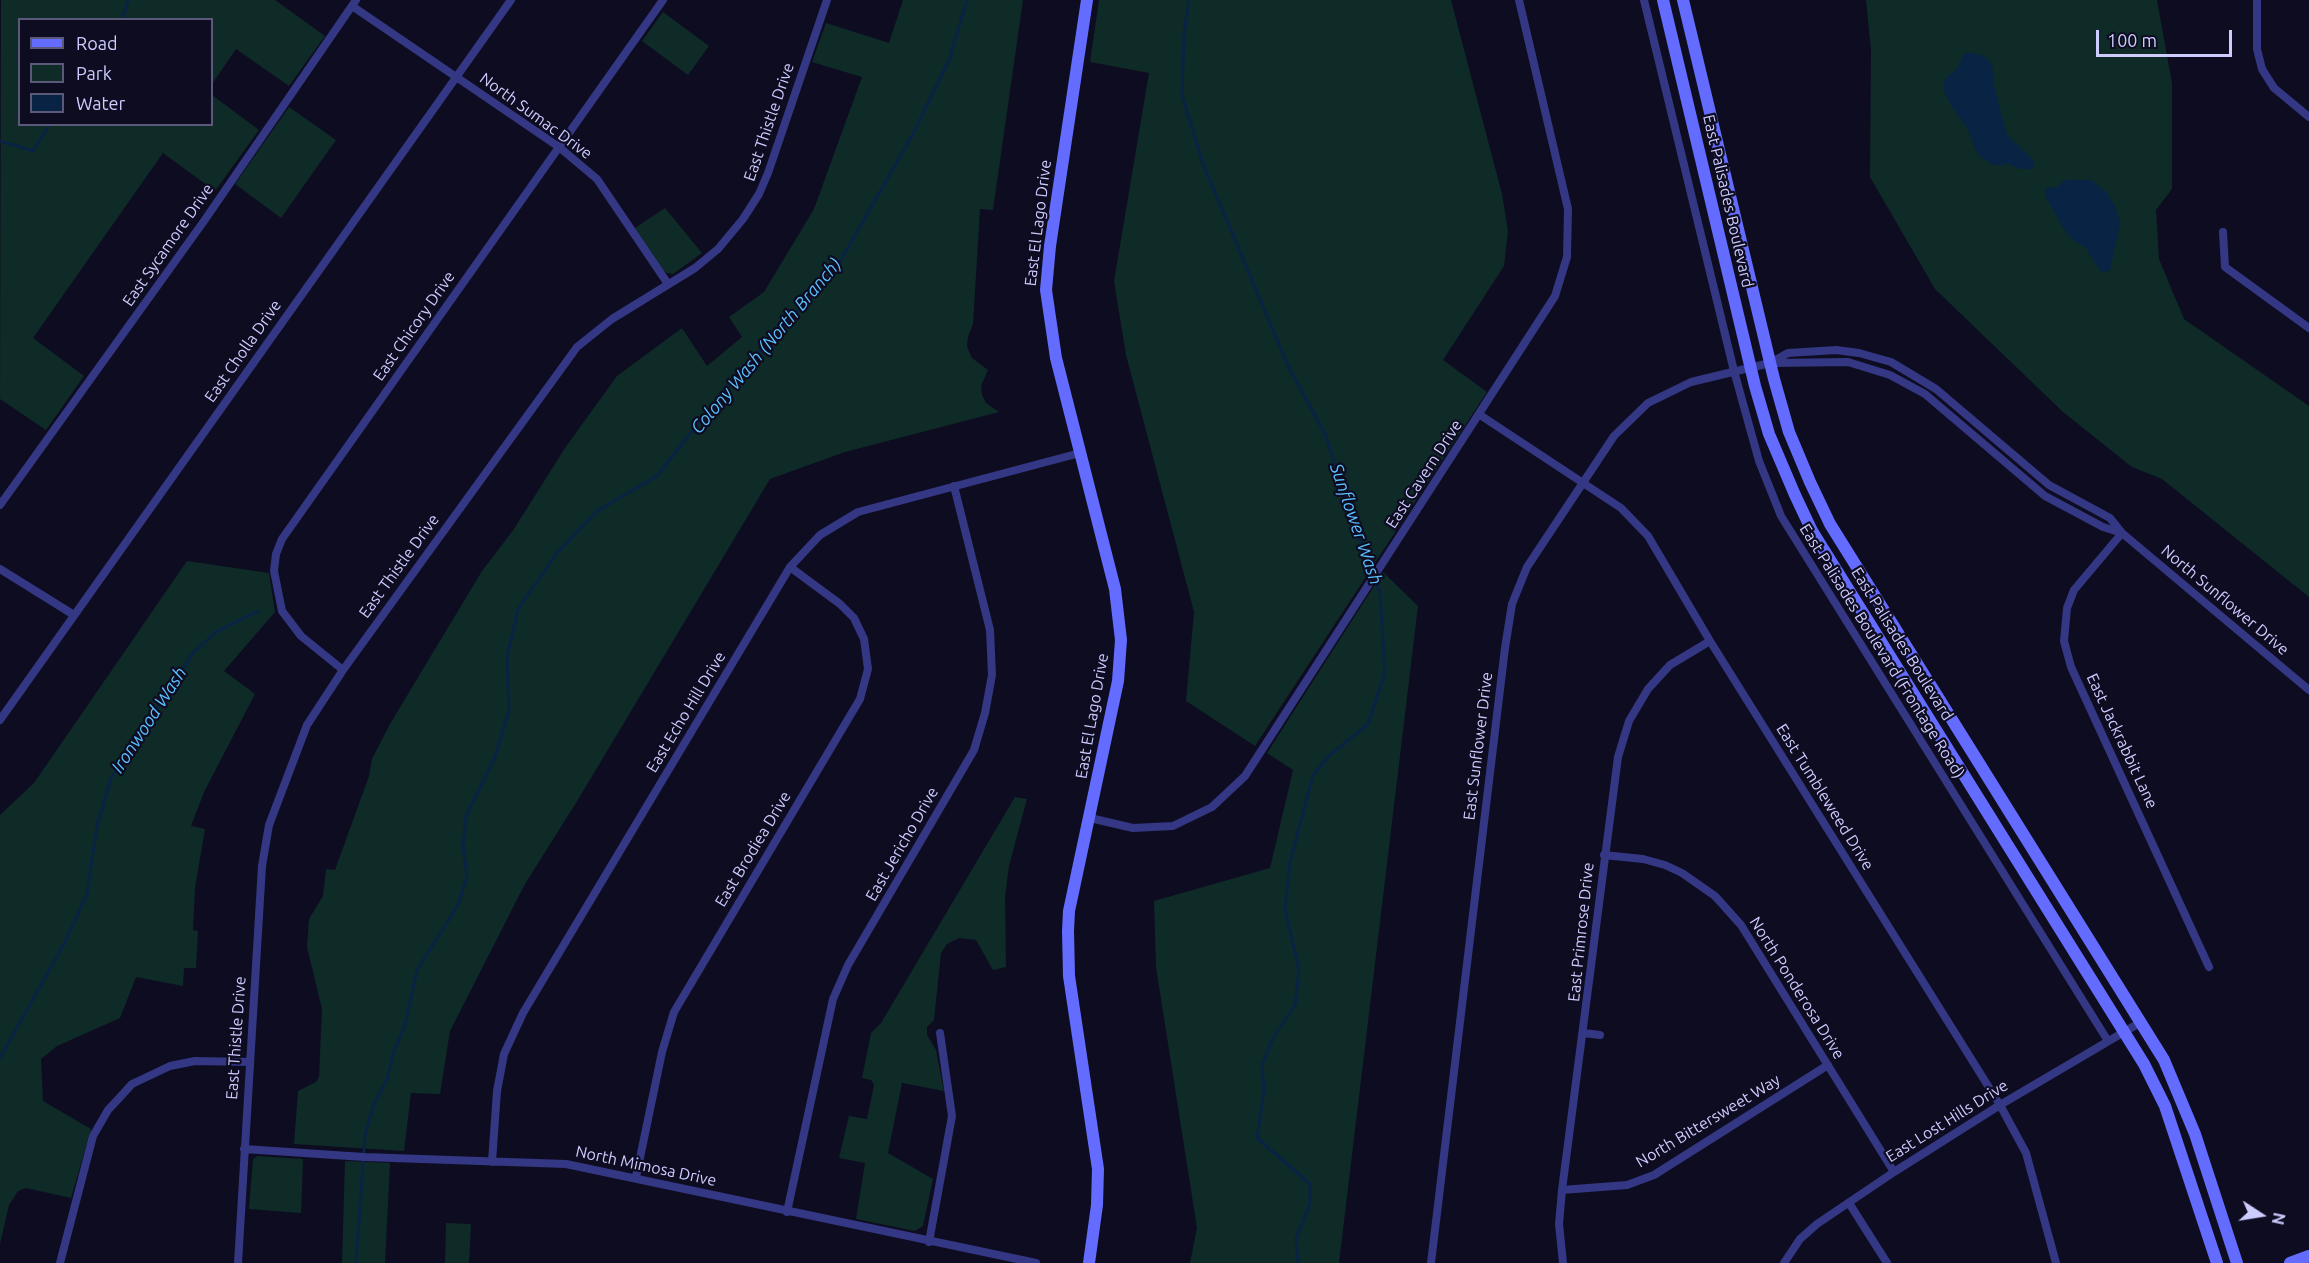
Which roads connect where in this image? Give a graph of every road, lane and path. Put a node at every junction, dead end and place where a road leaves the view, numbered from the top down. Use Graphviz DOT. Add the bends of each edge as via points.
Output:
graph roads {
  1 [pos="511,0"];
  2 [pos="663,0"];
  3 [pos="827,0"];
  4 [pos="1087,0"];
  5 [pos="1519,0"];
  6 [pos="1644,0"];
  7 [pos="1663,0"];
  8 [pos="1683,0"];
  9 [pos="2257,0"];
  10 [pos="354,3"];
  11 [pos="456,77"];
  12 [pos="2309,117"];
  13 [pos="559,147"];
  14 [pos="2223,232"];
  15 [pos="668,284"];
  16 [pos="2309,328"];
  17 [pos="1770,363"];
  18 [pos="1751,367"];
  19 [pos="1734,371"];
  20 [pos="1920,379"];
  21 [pos="1914,388"];
  22 [pos="1480,415"];
  23 [pos="1080,453"];
  24 [pos="2011,453"];
  25 [pos="2004,462"];
  26 [pos="1584,482"];
  27 [pos="954,486"];
  28 [pos="0,505"];
  29 [pos="2122,533"];
  30 [pos="790,567"];
  31 [pos="0,568"];
  32 [pos="74,615"];
  33 [pos="1710,641"];
  34 [pos="343,670"];
  35 [pos="2309,690"];
  36 [pos="0,720"];
  37 [pos="1090,818"];
  38 [pos="1604,855"];
  39 [pos="2209,967"];
  40 [pos="2141,1022"];
  41 [pos="2123,1032"];
  42 [pos="940,1033"];
  43 [pos="1584,1033"];
  44 [pos="1600,1035"];
  45 [pos="2108,1041"];
  46 [pos="249,1062"];
  47 [pos="1828,1065"];
  48 [pos="2000,1105"];
  49 [pos="244,1149"];
  50 [pos="492,1162"];
  51 [pos="1894,1172"];
  52 [pos="636,1177"];
  53 [pos="1562,1190"];
  54 [pos="1849,1203"];
  55 [pos="787,1212"];
  56 [pos="929,1242"];
  57 [pos="2309,1256"];
  58 [pos="60,1263"];
  59 [pos="238,1263"];
  60 [pos="1036,1263"];
  61 [pos="1089,1263"];
  62 [pos="1431,1263"];
  63 [pos="1563,1263"];
  64 [pos="1784,1263"];
  65 [pos="1887,1263"];
  66 [pos="2056,1263"];
  67 [pos="2217,1263"];
  68 [pos="2237,1263"];
  69 [pos="2290,1263"];
  1 -- 11 [label="street, East Cholla Drive"];
  2 -- 13 [label="street, East Chicory Drive"];
  3 -- 15 [label="street, East Thistle Drive" via="759,194 718,249"];
  4 -- 23 [label="street, East El Lago Drive" via="1046,290 1056,358"];
  5 -- 22 [label="street, East Cavern Drive" via="1568,209 1567,249 1555,296"];
  6 -- 19 [label="street, East Palisades Boulevard (Frontage Road)"];
  7 -- 18 [label="street, East Palisades Boulevard"];
  8 -- 17 [label="street, East Palisades Boulevard"];
  9 -- 12 [label="street" via="2257,50 2262,69 2274,88"];
  10 -- 11 [label="street, North Sumac Drive"];
  10 -- 28 [label="street, East Sycamore Drive" via="204,221"];
  11 -- 13 [label="street, North Sumac Drive"];
  11 -- 32 [label="street, East Cholla Drive"];
  13 -- 15 [label="street, North Sumac Drive" via="597,179"];
  13 -- 34 [label="street, East Chicory Drive" via="282,539 276,554 275,581 282,611 301,636"];
  14 -- 16 [label="street" via="2225,267"];
  15 -- 34 [label="street, East Thistle Drive" via="612,319 577,347"];
  17 -- 18 [label="street, East Sunflower Drive"];
  17 -- 20 [label="street, North Sunflower Drive" via="1788,353 1836,350 1891,362"];
  17 -- 21 [label="street, North Sunflower Drive" via="1848,362 1890,375"];
  17 -- 40 [label="street, East Palisades Boulevard" via="1789,432 1830,524"];
  18 -- 19 [label="street, East Sunflower Drive"];
  18 -- 41 [label="street, East Palisades Boulevard" via="1769,434 1812,531"];
  19 -- 26 [label="street, East Sunflower Drive" via="1691,382 1648,403 1614,436"];
  19 -- 45 [label="street, East Palisades Boulevard (Frontage Road)" via="1759,462 1781,516"];
  20 -- 21 [label="street"];
  20 -- 24 [label="street, North Sunflower Drive"];
  21 -- 25 [label="street, North Sunflower Drive"];
  22 -- 26 [label="street, East Tumbleweed Drive"];
  22 -- 37 [label="street, East Cavern Drive" via="1245,776 1212,807 1173,826 1133,828"];
  23 -- 27 [label="street, East Echo Hill Drive"];
  23 -- 37 [label="street, East El Lago Drive" via="1115,589 1121,640 1118,681"];
  24 -- 25 [label="street"];
  24 -- 29 [label="street, North Sunflower Drive" via="2049,485 2110,518"];
  25 -- 29 [label="street, North Sunflower Drive" via="2045,496"];
  26 -- 33 [label="street, East Tumbleweed Drive" via="1621,508 1648,536"];
  26 -- 62 [label="street, East Sunflower Drive" via="1527,567 1512,604"];
  27 -- 30 [label="street, East Echo Hill Drive" via="858,512 820,535"];
  27 -- 55 [label="street, East Jericho Drive" via="990,630 992,675 985,713 974,750 848,966 833,999"];
  29 -- 35 [label="street, North Sunflower Drive"];
  29 -- 39 [label="street, East Jackrabbit Lane" via="2074,590 2064,624 2067,656"];
  30 -- 50 [label="street, East Echo Hill Drive" via="523,1013 504,1054"];
  30 -- 52 [label="street, East Brodiea Drive" via="854,618 864,639 868,669 860,699 674,1012"];
  31 -- 32 [label="street"];
  32 -- 36 [label="street, East Cholla Drive"];
  33 -- 38 [label="street, East Primrose Drive" via="1670,664 1648,689 1629,721 1618,757"];
  33 -- 48 [label="street, East Tumbleweed Drive"];
  34 -- 46 [label="street, East Thistle Drive" via="307,725 269,825 262,866"];
  37 -- 61 [label="street, East El Lago Drive" via="1068,931 1069,976 1098,1169"];
  38 -- 43 [label="street, East Primrose Drive"];
  38 -- 47 [label="street, North Ponderosa Drive" via="1665,865 1714,896 1741,925"];
  40 -- 41 [label="street, East Lost Hills Drive"];
  40 -- 68 [label="street, East Palisades Boulevard" via="2183,1100"];
  41 -- 45 [label="street, East Lost Hills Drive"];
  41 -- 67 [label="street, East Palisades Boulevard" via="2164,1106"];
  42 -- 56 [label="street" via="952,1116"];
  43 -- 44 [label="street"];
  43 -- 53 [label="street, East Primrose Drive"];
  45 -- 48 [label="street, East Lost Hills Drive"];
  46 -- 49 [label="street, East Thistle Drive"];
  46 -- 58 [label="street" via="179,1064 132,1084 108,1110 93,1136"];
  47 -- 51 [label="street, North Ponderosa Drive"];
  47 -- 53 [label="street, North Bittersweet Way" via="1653,1175 1627,1185"];
  48 -- 51 [label="street, East Lost Hills Drive"];
  48 -- 66 [label="street, East Tumbleweed Drive" via="2026,1153"];
  49 -- 50 [label="street, North Mimosa Drive"];
  49 -- 59 [label="street, East Thistle Drive"];
  50 -- 52 [label="street, North Mimosa Drive" via="566,1164"];
  51 -- 54 [label="street, East Lost Hills Drive"];
  52 -- 55 [label="street, North Mimosa Drive"];
  53 -- 63 [label="street, East Primrose Drive" via="1559,1224"];
  54 -- 64 [label="street, East Lost Hills Drive" via="1800,1239"];
  54 -- 65 [label="street"];
  55 -- 56 [label="street, North Mimosa Drive"];
  56 -- 60 [label="street, North Mimosa Drive"];
  57 -- 69 [label="street"];
}
